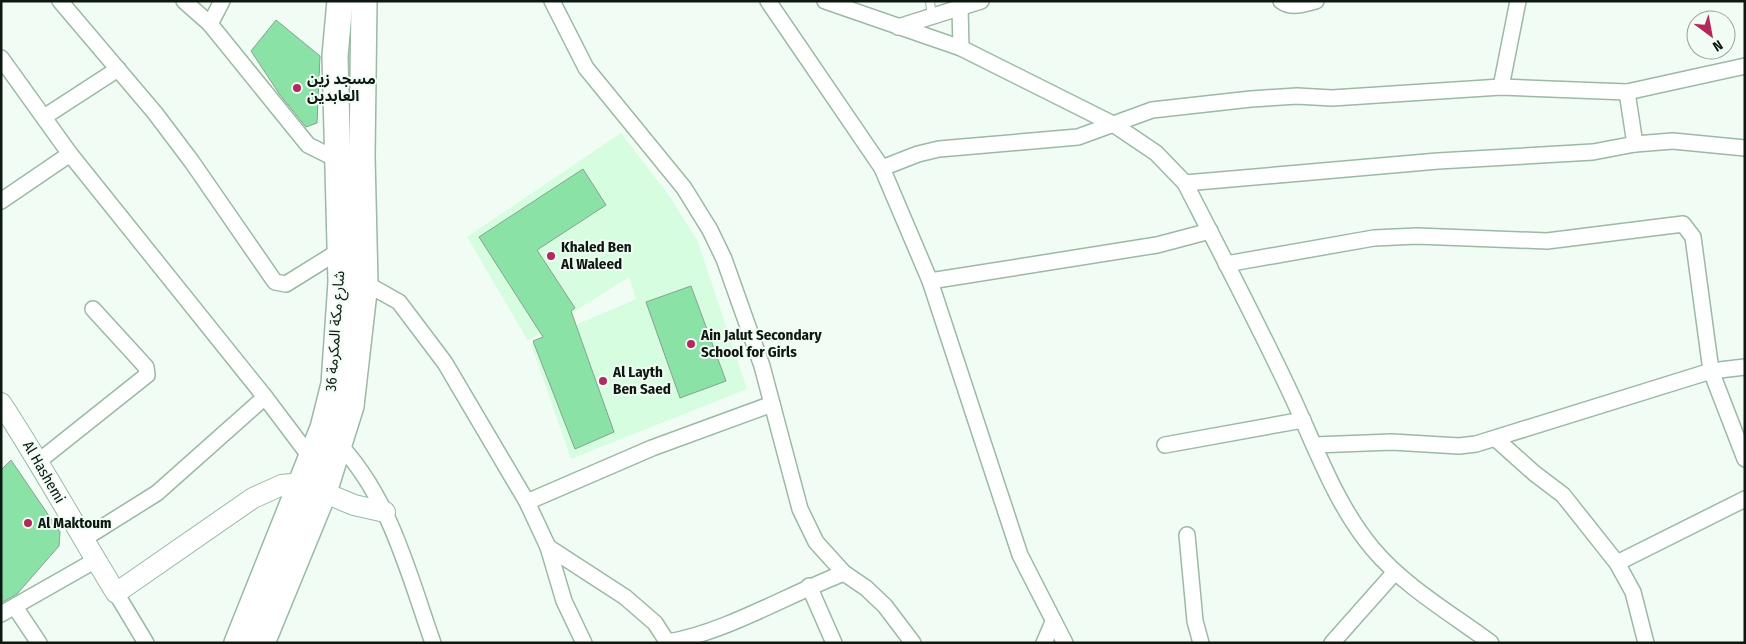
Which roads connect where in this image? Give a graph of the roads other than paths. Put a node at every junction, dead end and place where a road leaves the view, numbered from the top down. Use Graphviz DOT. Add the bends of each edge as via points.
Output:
graph roads {
  1 [pos="60,1"];
  2 [pos="184,1"];
  3 [pos="222,1"];
  4 [pos="340,1"];
  5 [pos="364,1"];
  6 [pos="552,1"];
  7 [pos="768,1"];
  8 [pos="825,1"];
  9 [pos="930,1"];
  10 [pos="981,1"];
  11 [pos="1281,1"];
  12 [pos="1316,1"];
  13 [pos="1518,1"];
  14 [pos="960,8"];
  15 [pos="932,18"];
  16 [pos="210,24"];
  17 [pos="898,27"];
  18 [pos="961,48"];
  19 [pos="1,58"];
  20 [pos="1745,66"];
  21 [pos="118,69"];
  22 [pos="1501,88"];
  23 [pos="1627,92"];
  24 [pos="44,117"];
  25 [pos="1113,124"];
  26 [pos="1635,144"];
  27 [pos="1745,148"];
  28 [pos="70,154"];
  29 [pos="340,156"];
  30 [pos="882,168"];
  31 [pos="1185,183"];
  32 [pos="1,201"];
  33 [pos="1210,231"];
  34 [pos="339,251"];
  35 [pos="1226,264"];
  36 [pos="930,282"];
  37 [pos="365,283"];
  38 [pos="93,309"];
  39 [pos="1745,367"];
  40 [pos="1711,371"];
  41 [pos="265,397"];
  42 [pos="1,402"];
  43 [pos="772,404"];
  44 [pos="1303,420"];
  45 [pos="332,436"];
  46 [pos="1496,439"];
  47 [pos="1165,445"];
  48 [pos="1314,445"];
  49 [pos="311,458"];
  50 [pos="1745,459"];
  51 [pos="39,461"];
  52 [pos="301,484"];
  53 [pos="324,492"];
  54 [pos="1745,499"];
  55 [pos="527,502"];
  56 [pos="386,512"];
  57 [pos="1187,535"];
  58 [pos="82,540"];
  59 [pos="548,547"];
  60 [pos="96,560"];
  61 [pos="1617,563"];
  62 [pos="1396,572"];
  63 [pos="844,573"];
  64 [pos="809,586"];
  65 [pos="116,594"];
  66 [pos="15,606"];
  67 [pos="1,614"];
  68 [pos="1053,622"];
  69 [pos="668,642"];
  70 [pos="39,643"];
  71 [pos="146,643"];
  72 [pos="237,643"];
  73 [pos="262,643"];
  74 [pos="433,643"];
  75 [pos="584,643"];
  76 [pos="834,643"];
  77 [pos="913,643"];
  78 [pos="1044,643"];
  79 [pos="1065,643"];
  80 [pos="1200,643"];
  81 [pos="1332,643"];
  82 [pos="1491,643"];
  83 [pos="1646,643"];
  1 -- 21 [label="street"];
  2 -- 16 [label="street"];
  3 -- 16 [label="street"];
  4 -- 29 [label="main road, شارع مكة المكرمة 36" via="335,56"];
  5 -- 37 [label="main road, شارع مكة المكرمة 36" via="362,156"];
  6 -- 43 [label="street" via="586,68 684,188 710,230 724,259"];
  7 -- 30 [label="street"];
  8 -- 17 [label="street"];
  9 -- 15 [label="lane"];
  10 -- 14 [label="street"];
  11 -- 12 [label="street" via="1296,6"];
  13 -- 22 [label="street"];
  14 -- 15 [label="street"];
  14 -- 18 [label="street"];
  15 -- 17 [label="street"];
  16 -- 29 [label="street" via="308,145 328,155"];
  17 -- 18 [label="street"];
  18 -- 25 [label="street"];
  19 -- 24 [label="street"];
  20 -- 23 [label="street"];
  21 -- 24 [label="street"];
  21 -- 34 [label="street" via="192,162 275,282 286,284"];
  22 -- 23 [label="street"];
  22 -- 25 [label="street" via="1332,98 1251,99 1152,110"];
  23 -- 26 [label="street"];
  24 -- 28 [label="street"];
  25 -- 30 [label="street" via="1078,137 939,149"];
  25 -- 31 [label="street" via="1156,152"];
  26 -- 27 [label="street" via="1673,141"];
  26 -- 31 [label="street" via="1593,152 1438,161"];
  28 -- 32 [label="street"];
  28 -- 41 [label="street"];
  29 -- 34 [label="main road, شارع مكة المكرمة 36"];
  30 -- 36 [label="street"];
  31 -- 33 [label="street"];
  33 -- 35 [label="street"];
  33 -- 36 [label="street" via="1157,245"];
  34 -- 45 [label="main road, شارع مكة المكرمة 36" via="341,282"];
  35 -- 40 [label="street" via="1374,238 1418,236 1547,241 1678,223 1693,237"];
  35 -- 44 [label="street"];
  36 -- 68 [label="street" via="1020,555"];
  37 -- 45 [label="main road, شارع مكة المكرمة 36" via="351,406"];
  37 -- 55 [label="street" via="399,302 445,363"];
  38 -- 51 [label="street" via="146,366 147,375"];
  39 -- 40 [label="street"];
  40 -- 46 [label="street"];
  40 -- 50 [label="street"];
  41 -- 49 [label="street"];
  41 -- 58 [label="street" via="157,493"];
  42 -- 51 [label="street, Al Hashemi"];
  43 -- 55 [label="street" via="652,448"];
  43 -- 63 [label="street" via="800,509 816,542"];
  44 -- 47 [label="street"];
  44 -- 48 [label="street"];
  45 -- 49 [label="main road, شارع مكة المكرمة 36"];
  45 -- 53 [label="main road, شارع مكة المكرمة 36"];
  45 -- 56 [label="street" via="362,473"];
  46 -- 48 [label="street" via="1458,446 1392,442"];
  46 -- 61 [label="street" via="1563,495"];
  48 -- 62 [label="street" via="1355,523"];
  49 -- 52 [label="main road, شارع مكة المكرمة 36"];
  51 -- 58 [label="street, Al Hashemi"];
  52 -- 53 [label="street"];
  52 -- 65 [label="street" via="282,485 252,498"];
  52 -- 72 [label="main road, شارع مكة المكرمة 36"];
  53 -- 56 [label="street" via="354,505"];
  53 -- 73 [label="main road, شارع مكة المكرمة 36"];
  54 -- 61 [label="street"];
  55 -- 59 [label="street"];
  56 -- 74 [label="street"];
  57 -- 80 [label="street"];
  58 -- 60 [label="street, Al Hashemi"];
  59 -- 69 [label="street" via="626,597 654,623"];
  59 -- 75 [label="street" via="564,601"];
  60 -- 65 [label="street, Al Hashemi"];
  60 -- 66 [label="street"];
  61 -- 83 [label="street" via="1633,592"];
  62 -- 81 [label="street"];
  62 -- 82 [label="street"];
  63 -- 64 [label="street"];
  63 -- 77 [label="street" via="885,606"];
  64 -- 69 [label="street" via="713,629"];
  64 -- 76 [label="street"];
  65 -- 71 [label="street"];
  66 -- 67 [label="street"];
  66 -- 70 [label="street"];
  68 -- 78 [label="street"];
  68 -- 79 [label="street"];
}
